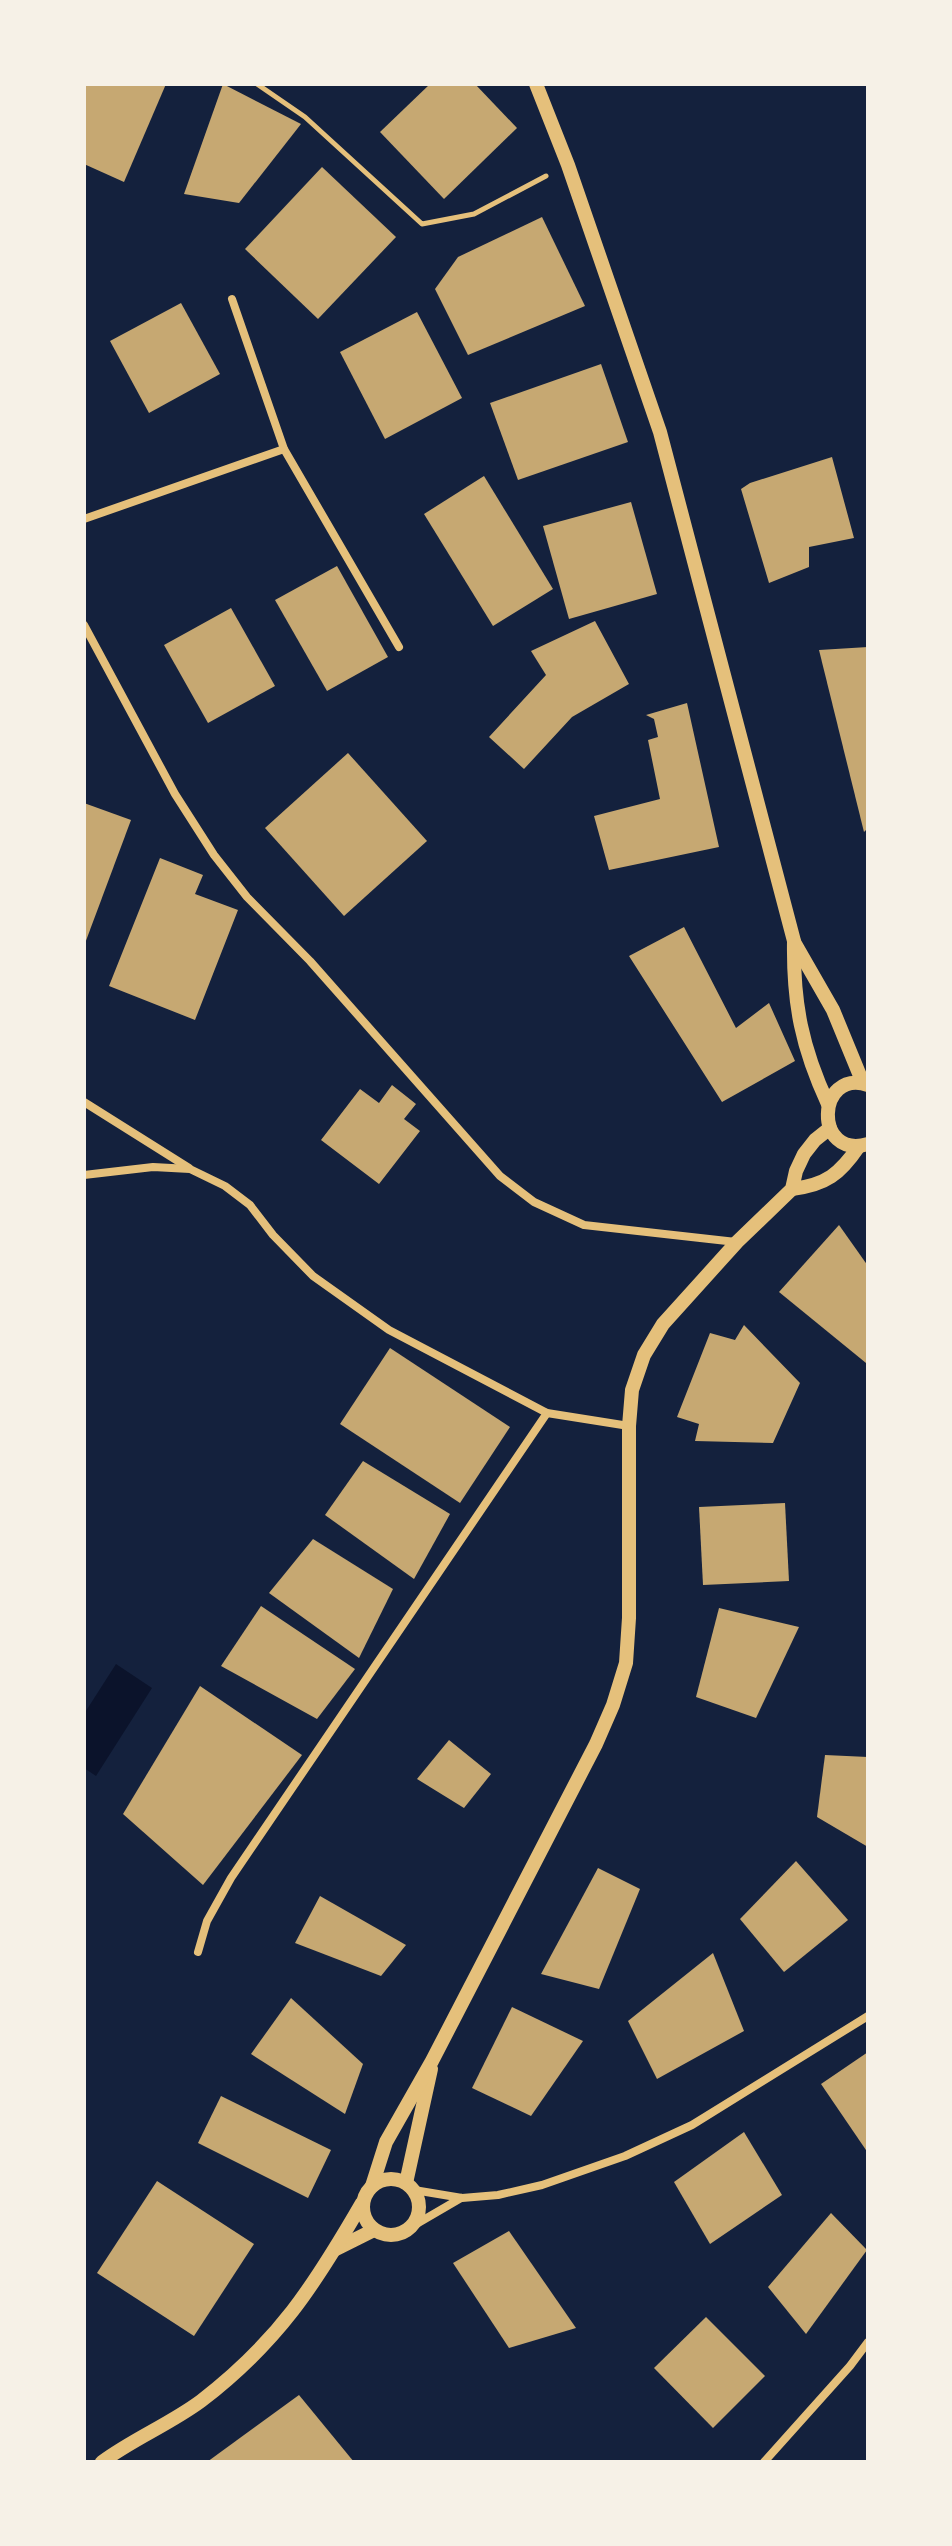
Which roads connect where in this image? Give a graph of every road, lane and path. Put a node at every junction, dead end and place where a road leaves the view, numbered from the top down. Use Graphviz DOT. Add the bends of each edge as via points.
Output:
graph roads {
  1 [pos="257,84"];
  2 [pos="536,84"];
  3 [pos="568,165"];
  4 [pos="232,299"];
  5 [pos="284,449"];
  6 [pos="84,519"];
  7 [pos="84,625"];
  8 [pos="399,647"];
  9 [pos="794,941"];
  10 [pos="866,1084"];
  11 [pos="84,1102"];
  12 [pos="828,1104"];
  13 [pos="830,1128"];
  14 [pos="864,1145"];
  15 [pos="190,1169"];
  16 [pos="84,1175"];
  17 [pos="792,1189"];
  18 [pos="737,1242"];
  19 [pos="547,1413"];
  20 [pos="629,1426"];
  21 [pos="198,1952"];
  22 [pos="868,2016"];
  23 [pos="432,2061"];
  24 [pos="372,2186"];
  25 [pos="410,2186"];
  26 [pos="462,2198"];
  27 [pos="362,2203"];
  28 [pos="413,2226"];
  29 [pos="374,2230"];
  30 [pos="335,2249"];
  31 [pos="868,2342"];
  32 [pos="770,2461"];
  33 [pos="102,2462"];
  1 -- 3 [label="path" via="305,117 422,224 474,214"];
  2 -- 3 [label="street"];
  3 -- 9 [label="street" via="660,432"];
  4 -- 5 [label="street"];
  5 -- 6 [label="street"];
  5 -- 8 [label="street"];
  7 -- 18 [label="street" via="214,855 500,1176 534,1202 584,1225"];
  9 -- 10 [label="street"];
  9 -- 12 [label="street" via="799,1025"];
  10 -- 12 [label="street" via="848,1084 835,1091"];
  11 -- 15 [label="street"];
  12 -- 13 [label="street"];
  13 -- 14 [label="street" via="847,1145"];
  13 -- 17 [label="street" via="804,1154"];
  14 -- 17 [label="street" via="832,1177"];
  15 -- 16 [label="street" via="153,1167"];
  15 -- 19 [label="street" via="250,1205 313,1276 342,1299 389,1330"];
  17 -- 18 [label="street"];
  18 -- 20 [label="street" via="663,1324 644,1355 632,1390"];
  19 -- 20 [label="street"];
  19 -- 21 [label="street" via="231,1878 207,1921"];
  20 -- 23 [label="street" via="629,1618 626,1663 613,1705"];
  22 -- 26 [label="street" via="692,2125 625,2156 542,2185"];
  23 -- 24 [label="street" via="386,2142"];
  23 -- 25 [label="street"];
  24 -- 25 [label="street" via="384,2179"];
  24 -- 27 [label="street"];
  25 -- 26 [label="street"];
  25 -- 28 [label="street" via="420,2208"];
  26 -- 28 [label="street"];
  27 -- 29 [label="street"];
  27 -- 30 [label="street"];
  28 -- 29 [label="street" via="394,2236"];
  29 -- 30 [label="street"];
  30 -- 33 [label="street" via="300,2305 255,2356 198,2403"];
  31 -- 32 [label="street"];
}
